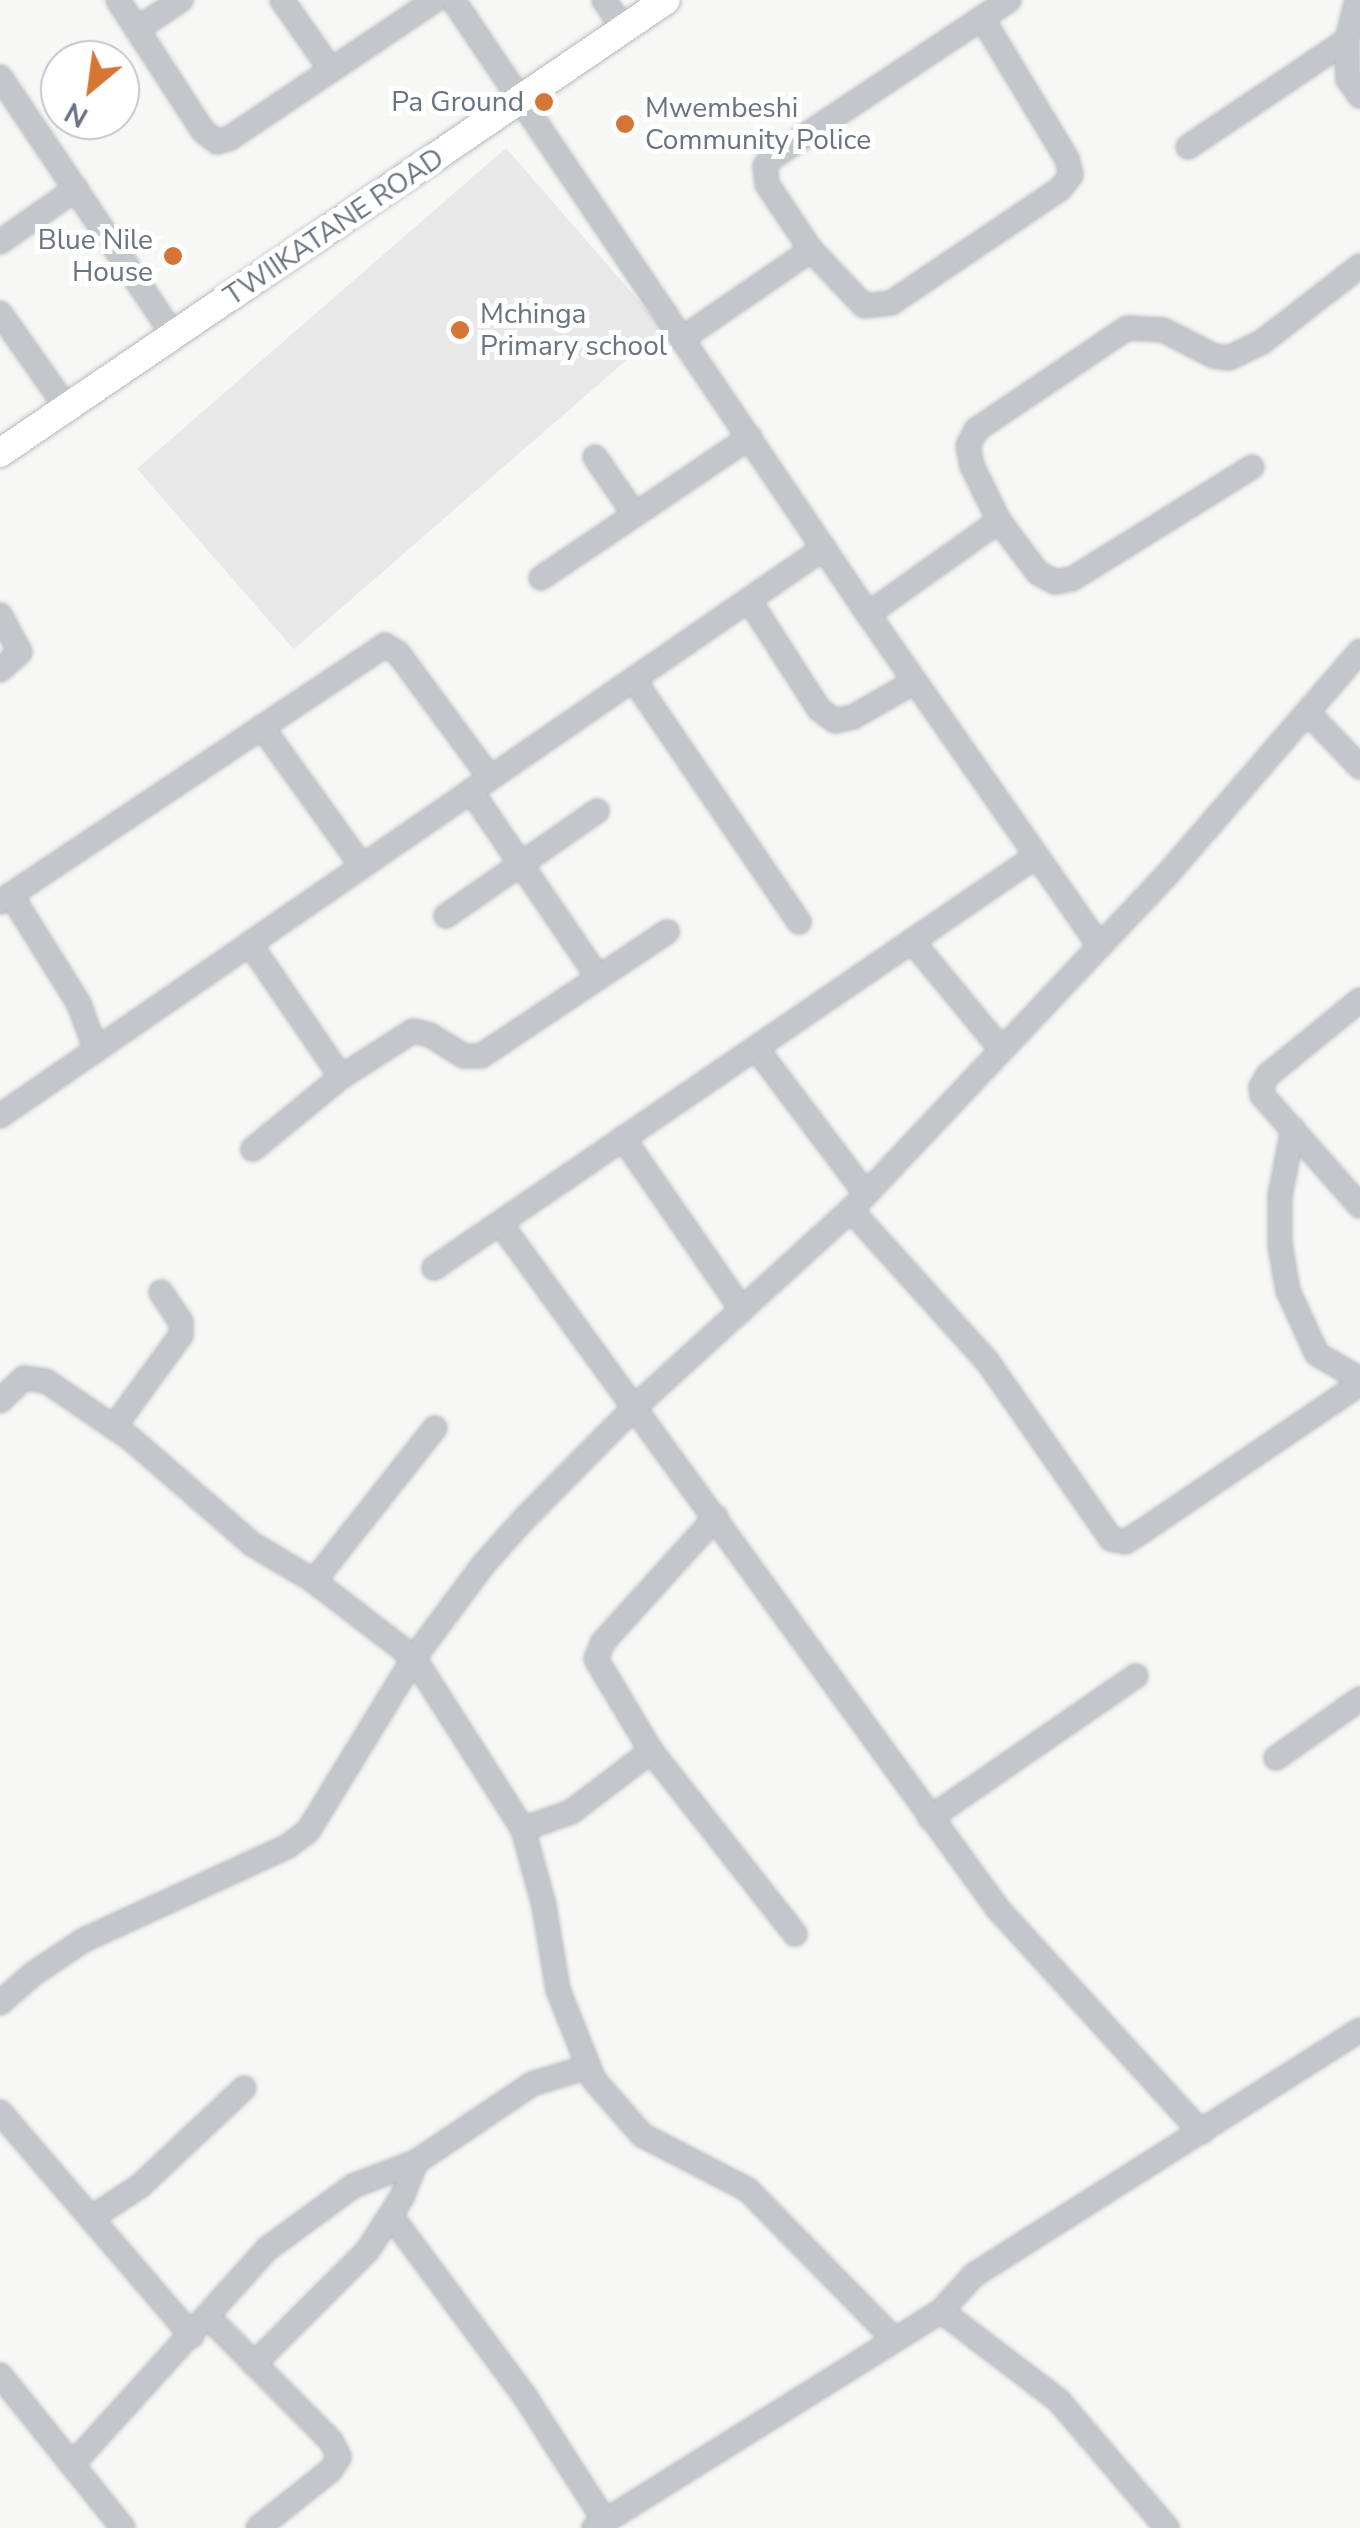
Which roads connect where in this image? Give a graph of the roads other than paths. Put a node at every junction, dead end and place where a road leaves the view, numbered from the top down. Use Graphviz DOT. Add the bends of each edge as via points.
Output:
graph roads {
  1 [pos="118,0"];
  2 [pos="181,0"];
  3 [pos="282,0"];
  4 [pos="435,0"];
  5 [pos="453,0"];
  6 [pos="604,0"];
  7 [pos="666,0"];
  8 [pos="1009,0"];
  9 [pos="1357,0"];
  10 [pos="982,18"];
  11 [pos="137,29"];
  12 [pos="624,30"];
  13 [pos="1347,40"];
  14 [pos="331,70"];
  15 [pos="0,77"];
  16 [pos="1360,96"];
  17 [pos="521,100"];
  18 [pos="1188,147"];
  19 [pos="76,189"];
  20 [pos="0,242"];
  21 [pos="811,250"];
  22 [pos="1360,266"];
  23 [pos="0,314"];
  24 [pos="174,336"];
  25 [pos="684,338"];
  26 [pos="67,408"];
  27 [pos="750,437"];
  28 [pos="0,453"];
  29 [pos="594,457"];
  30 [pos="1252,467"];
  31 [pos="635,514"];
  32 [pos="999,521"];
  33 [pos="824,548"];
  34 [pos="540,578"];
  35 [pos="749,600"];
  36 [pos="0,614"];
  37 [pos="868,614"];
  38 [pos="1360,651"];
  39 [pos="0,670"];
  40 [pos="634,680"];
  41 [pos="914,682"];
  42 [pos="1308,712"];
  43 [pos="262,727"];
  44 [pos="1360,767"];
  45 [pos="481,785"];
  46 [pos="597,811"];
  47 [pos="1035,857"];
  48 [pos="362,866"];
  49 [pos="522,867"];
  50 [pos="5,898"];
  51 [pos="446,916"];
  52 [pos="799,922"];
  53 [pos="668,932"];
  54 [pos="912,941"];
  55 [pos="250,944"];
  56 [pos="1100,946"];
  57 [pos="598,978"];
  58 [pos="1360,1000"];
  59 [pos="756,1048"];
  60 [pos="96,1050"];
  61 [pos="1002,1050"];
  62 [pos="341,1077"];
  63 [pos="0,1116"];
  64 [pos="1293,1129"];
  65 [pos="623,1138"];
  66 [pos="253,1148"];
  67 [pos="858,1202"];
  68 [pos="1360,1206"];
  69 [pos="500,1223"];
  70 [pos="434,1268"];
  71 [pos="160,1292"];
  72 [pos="742,1310"];
  73 [pos="1360,1381"];
  74 [pos="0,1401"];
  75 [pos="636,1406"];
  76 [pos="114,1427"];
  77 [pos="435,1428"];
  78 [pos="716,1517"];
  79 [pos="314,1581"];
  80 [pos="414,1658"];
  81 [pos="1136,1676"];
  82 [pos="1360,1699"];
  83 [pos="651,1750"];
  84 [pos="1276,1758"];
  85 [pos="930,1818"];
  86 [pos="523,1830"];
  87 [pos="795,1934"];
  88 [pos="0,2003"];
  89 [pos="1360,2030"];
  90 [pos="588,2067"];
  91 [pos="244,2088"];
  92 [pos="0,2112"];
  93 [pos="1201,2132"];
  94 [pos="416,2162"];
  95 [pos="391,2216"];
  96 [pos="91,2218"];
  97 [pos="941,2311"];
  98 [pos="201,2327"];
  99 [pos="893,2338"];
  100 [pos="254,2364"];
  101 [pos="0,2375"];
  102 [pos="72,2465"];
  103 [pos="600,2524"];
  104 [pos="123,2528"];
  105 [pos="258,2528"];
  106 [pos="1167,2528"];
  1 -- 11 [label="street"];
  2 -- 11 [label="street"];
  3 -- 14 [label="street"];
  4 -- 14 [label="street"];
  5 -- 17 [label="street"];
  6 -- 12 [label="street"];
  7 -- 12 [label="main road, TWIIKATANE ROAD"];
  8 -- 10 [label="street"];
  9 -- 13 [label="street"];
  10 -- 21 [label="street" via="770,159 767,184"];
  10 -- 21 [label="street" via="1067,159 1068,182 882,307 855,299"];
  11 -- 14 [label="street" via="216,142"];
  12 -- 17 [label="main road, TWIIKATANE ROAD"];
  13 -- 16 [label="street" via="1348,79"];
  13 -- 18 [label="street"];
  15 -- 19 [label="street"];
  17 -- 24 [label="main road, TWIIKATANE ROAD"];
  17 -- 25 [label="street"];
  19 -- 20 [label="street"];
  19 -- 24 [label="street"];
  21 -- 25 [label="street"];
  22 -- 32 [label="street" via="1246,353 1214,356 1163,330 1127,328 976,430 969,456"];
  23 -- 26 [label="street"];
  24 -- 26 [label="main road, TWIIKATANE ROAD"];
  25 -- 27 [label="street"];
  26 -- 28 [label="main road, TWIIKATANE ROAD"];
  27 -- 31 [label="street"];
  27 -- 33 [label="street"];
  29 -- 31 [label="street"];
  30 -- 32 [label="street" via="1064,582 1038,573"];
  31 -- 34 [label="street"];
  32 -- 37 [label="street"];
  33 -- 35 [label="street"];
  33 -- 37 [label="street"];
  35 -- 40 [label="street"];
  35 -- 41 [label="street" via="820,710 835,721"];
  36 -- 39 [label="street" via="20,646"];
  37 -- 41 [label="street"];
  38 -- 42 [label="street"];
  40 -- 45 [label="street"];
  40 -- 52 [label="street"];
  41 -- 47 [label="street"];
  42 -- 44 [label="street"];
  42 -- 56 [label="street"];
  43 -- 45 [label="street" via="384,644 398,653"];
  43 -- 48 [label="street"];
  43 -- 50 [label="street"];
  45 -- 48 [label="street"];
  45 -- 49 [label="street"];
  46 -- 49 [label="street"];
  47 -- 54 [label="street"];
  47 -- 56 [label="street"];
  48 -- 55 [label="street"];
  49 -- 51 [label="street"];
  49 -- 57 [label="street"];
  50 -- 60 [label="street" via="79,1004"];
  53 -- 57 [label="street"];
  54 -- 59 [label="street"];
  54 -- 61 [label="street"];
  55 -- 60 [label="street"];
  55 -- 62 [label="street"];
  56 -- 61 [label="street"];
  57 -- 62 [label="street" via="482,1056 464,1056 413,1032"];
  58 -- 64 [label="street" via="1263,1081 1262,1095"];
  59 -- 65 [label="street"];
  59 -- 67 [label="street"];
  60 -- 63 [label="street"];
  61 -- 67 [label="street"];
  62 -- 66 [label="street"];
  64 -- 68 [label="street"];
  64 -- 73 [label="street" via="1280,1196 1288,1292 1317,1354"];
  65 -- 69 [label="street"];
  65 -- 72 [label="street"];
  67 -- 72 [label="street"];
  67 -- 73 [label="street" via="987,1361 1111,1539 1125,1542 1141,1532"];
  69 -- 70 [label="street"];
  69 -- 75 [label="street"];
  71 -- 76 [label="street" via="182,1322 181,1335"];
  72 -- 75 [label="street"];
  74 -- 76 [label="street" via="15,1383 35,1378"];
  75 -- 78 [label="street"];
  75 -- 80 [label="street" via="494,1553"];
  76 -- 79 [label="street" via="218,1518"];
  77 -- 79 [label="street"];
  78 -- 83 [label="street" via="598,1651 601,1673"];
  78 -- 85 [label="street"];
  79 -- 80 [label="street"];
  80 -- 86 [label="street"];
  80 -- 88 [label="street" via="298,1840 84,1940"];
  81 -- 85 [label="street"];
  82 -- 84 [label="street"];
  83 -- 86 [label="street" via="572,1812"];
  83 -- 87 [label="street"];
  85 -- 93 [label="street" via="998,1910"];
  86 -- 90 [label="street" via="558,1990"];
  89 -- 93 [label="street"];
  90 -- 94 [label="street" via="532,2084"];
  90 -- 99 [label="street" via="631,2126 739,2182"];
  91 -- 96 [label="street" via="140,2186"];
  92 -- 96 [label="street"];
  93 -- 97 [label="street" via="974,2275"];
  94 -- 95 [label="street"];
  94 -- 98 [label="street" via="354,2186 266,2249"];
  95 -- 100 [label="street" via="341,2280"];
  95 -- 103 [label="street" via="524,2395"];
  96 -- 98 [label="street"];
  97 -- 99 [label="street"];
  97 -- 106 [label="street" via="1059,2401"];
  98 -- 100 [label="street"];
  98 -- 102 [label="street"];
  99 -- 103 [label="street"];
  100 -- 105 [label="street" via="339,2457"];
  101 -- 102 [label="street"];
  102 -- 104 [label="street"];
}
